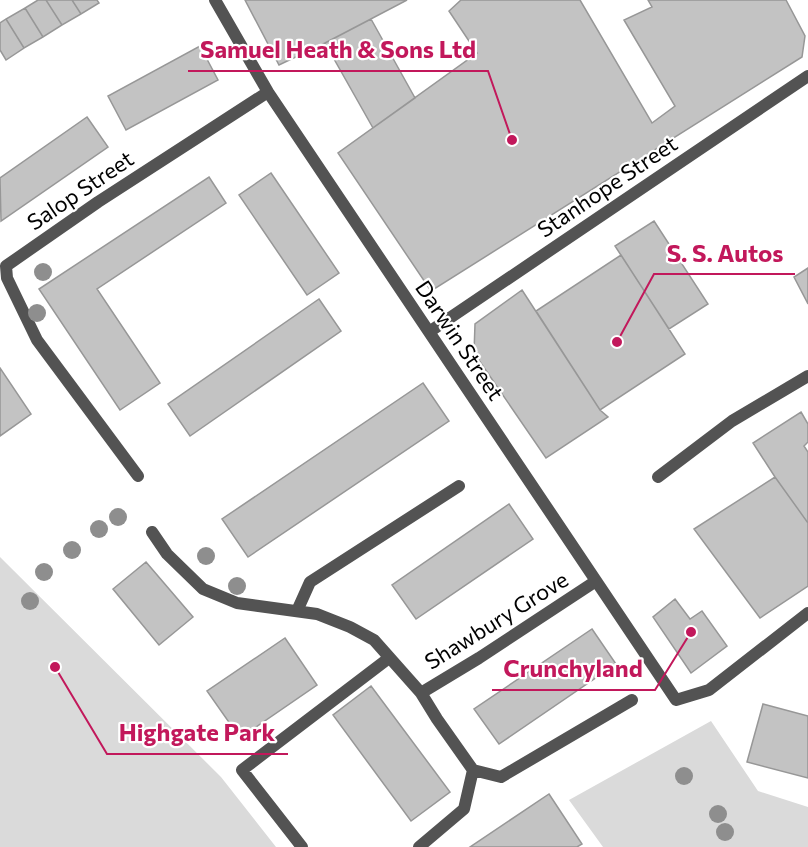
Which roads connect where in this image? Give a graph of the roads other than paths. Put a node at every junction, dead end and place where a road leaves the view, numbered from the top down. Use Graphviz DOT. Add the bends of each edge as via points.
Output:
graph roads {
  1 [pos="215,0"];
  2 [pos="808,76"];
  3 [pos="268,92"];
  4 [pos="429,332"];
  5 [pos="808,376"];
  6 [pos="138,476"];
  7 [pos="658,477"];
  8 [pos="459,486"];
  9 [pos="152,532"];
  10 [pos="596,581"];
  11 [pos="297,611"];
  12 [pos="808,613"];
  13 [pos="389,658"];
  14 [pos="421,693"];
  15 [pos="632,700"];
  16 [pos="473,770"];
  17 [pos="302,847"];
  18 [pos="419,847"];
  1 -- 3 [label="street, Darwin Street"];
  2 -- 4 [label="street, Stanhope Street"];
  3 -- 4 [label="street, Darwin Street"];
  3 -- 6 [label="street, Salop Street" via="6,266 7,278 37,340"];
  4 -- 10 [label="street, Darwin Street"];
  5 -- 7 [label="street" via="732,421"];
  8 -- 11 [label="street" via="310,582"];
  9 -- 11 [label="street, Shawbury Grove" via="167,554 203,589 237,603"];
  10 -- 12 [label="street, Darwin Street" via="676,700 710,690"];
  10 -- 14 [label="street, Shawbury Grove"];
  11 -- 13 [label="street, Shawbury Grove" via="350,627 374,640"];
  13 -- 14 [label="street, Shawbury Grove"];
  13 -- 17 [label="street" via="242,770"];
  14 -- 16 [label="street"];
  15 -- 16 [label="street" via="501,777"];
  16 -- 18 [label="street" via="464,809"];
}
